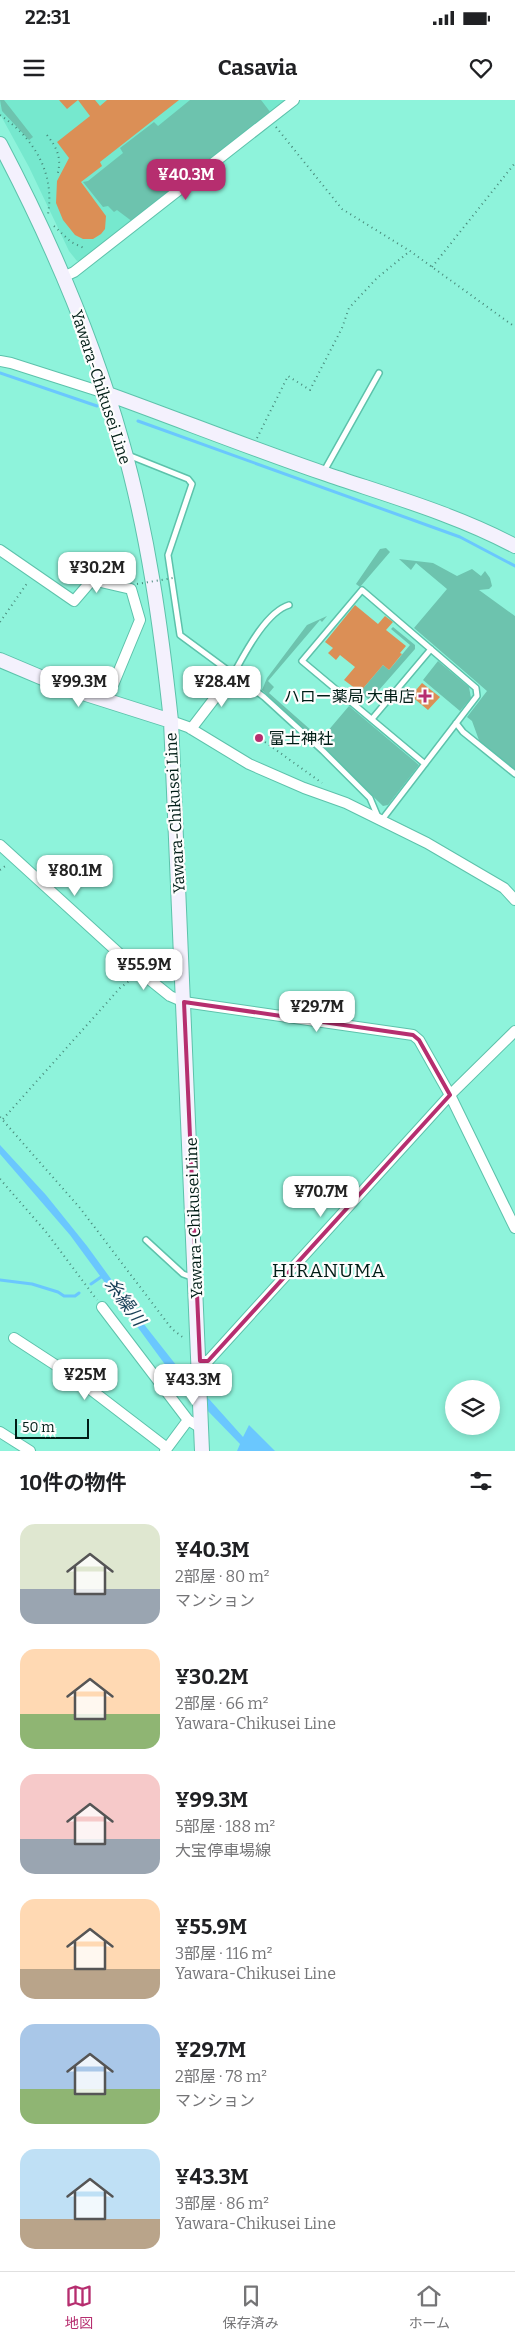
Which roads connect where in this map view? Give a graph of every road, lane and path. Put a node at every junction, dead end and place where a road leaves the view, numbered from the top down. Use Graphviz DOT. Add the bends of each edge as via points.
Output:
graph roads {
  1 [pos="294,100"];
  2 [pos="0,115"];
  3 [pos="270,119"];
  4 [pos="47,135"];
  5 [pos="0,144"];
  6 [pos="515,163"];
  7 [pos="57,176"];
  8 [pos="48,214"];
  9 [pos="52,224"];
  10 [pos="103,249"];
  11 [pos="410,251"];
  12 [pos="432,268"];
  13 [pos="63,277"];
  14 [pos="515,327"];
  15 [pos="0,361"];
  16 [pos="379,373"];
  17 [pos="108,394"];
  18 [pos="252,449"];
  19 [pos="125,454"];
  20 [pos="323,473"];
  21 [pos="515,546"];
  22 [pos="0,550"];
  23 [pos="34,574"];
  24 [pos="173,578"];
  25 [pos="137,584"];
  26 [pos="289,606"];
  27 [pos="0,622"];
  28 [pos="431,649"];
  29 [pos="0,660"];
  30 [pos="234,673"];
  31 [pos="106,702"];
  32 [pos="372,719"];
  33 [pos="171,721"];
  34 [pos="456,723"];
  35 [pos="191,729"];
  36 [pos="265,742"];
  37 [pos="425,764"];
  38 [pos="515,774"];
  39 [pos="328,788"];
  40 [pos="380,821"];
  41 [pos="0,845"];
  42 [pos="515,900"];
  43 [pos="138,971"];
  44 [pos="184,1002"];
  45 [pos="515,1031"];
  46 [pos="450,1095"];
  47 [pos="1,1118"];
  48 [pos="0,1179"];
  49 [pos="515,1228"];
  50 [pos="146,1240"];
  51 [pos="196,1278"];
  52 [pos="102,1307"];
  53 [pos="14,1338"];
  54 [pos="199,1342"];
  55 [pos="200,1361"];
  56 [pos="188,1420"];
  57 [pos="201,1428"];
  58 [pos="0,1432"];
  59 [pos="166,1450"];
  60 [pos="30,1451"];
  61 [pos="202,1451"];
  1 -- 3 [label="street"];
  2 -- 8 [label="path" via="26,140 43,164 50,186"];
  3 -- 10 [label="street"];
  3 -- 11 [label="path" via="342,209"];
  4 -- 7 [label="path" via="60,160"];
  5 -- 13 [label="main road, Yawara-Chikusei Line"];
  6 -- 12 [label="path"];
  9 -- 10 [label="path" via="67,239 84,249"];
  10 -- 13 [label="street"];
  11 -- 12 [label="path"];
  11 -- 18 [label="path" via="377,278 349,308 310,390 288,376"];
  12 -- 14 [label="path"];
  13 -- 17 [label="main road, Yawara-Chikusei Line"];
  15 -- 17 [label="street"];
  16 -- 20 [label="lane"];
  17 -- 18 [label="main road"];
  17 -- 19 [label="main road, Yawara-Chikusei Line"];
  18 -- 20 [label="main road"];
  19 -- 24 [label="lane" via="188,479 192,484 170,545 168,555"];
  19 -- 33 [label="main road, Yawara-Chikusei Line" via="142,523 160,624"];
  20 -- 21 [label="main road" via="490,533"];
  22 -- 23 [label="street"];
  23 -- 27 [label="path"];
  23 -- 31 [label="street" via="74,601 92,580 131,590 140,620"];
  24 -- 25 [label="path, bridge"];
  24 -- 30 [label="lane" via="180,634"];
  26 -- 30 [label="lane" via="273,616 247,648"];
  28 -- 32 [label="lane"];
  28 -- 32 [label="lane" via="362,590 302,661"];
  28 -- 34 [label="lane" via="476,688 477,696"];
  29 -- 31 [label="main road"];
  30 -- 35 [label="street"];
  30 -- 40 [label="lane" via="370,798"];
  31 -- 33 [label="main road"];
  32 -- 37 [label="lane"];
  33 -- 35 [label="street"];
  33 -- 44 [label="main road, Yawara-Chikusei Line"];
  34 -- 37 [label="lane"];
  34 -- 38 [label="lane"];
  35 -- 40 [label="street" via="242,760 346,803"];
  36 -- 39 [label="path"];
  37 -- 40 [label="lane"];
  40 -- 42 [label="street" via="427,842 504,888"];
  41 -- 43 [label="street"];
  43 -- 44 [label="street" via="170,996"];
  43 -- 47 [label="path"];
  44 -- 46 [label="street" via="413,1035"];
  44 -- 51 [label="main road, Yawara-Chikusei Line"];
  45 -- 46 [label="street"];
  46 -- 49 [label="street"];
  46 -- 55 [label="street" via="208,1361"];
  47 -- 54 [label="path" via="80,1208 172,1329 187,1340"];
  48 -- 52 [label="path" via="47,1233"];
  50 -- 51 [label="lane" via="183,1274"];
  51 -- 54 [label="main road, Yawara-Chikusei Line"];
  52 -- 56 [label="street"];
  53 -- 59 [label="street" via="77,1379"];
  54 -- 55 [label="main road, Yawara-Chikusei Line"];
  55 -- 57 [label="main road, Yawara-Chikusei Line"];
  56 -- 57 [label="street"];
  56 -- 59 [label="street"];
  57 -- 61 [label="main road, Yawara-Chikusei Line"];
  58 -- 60 [label="street"];
}
